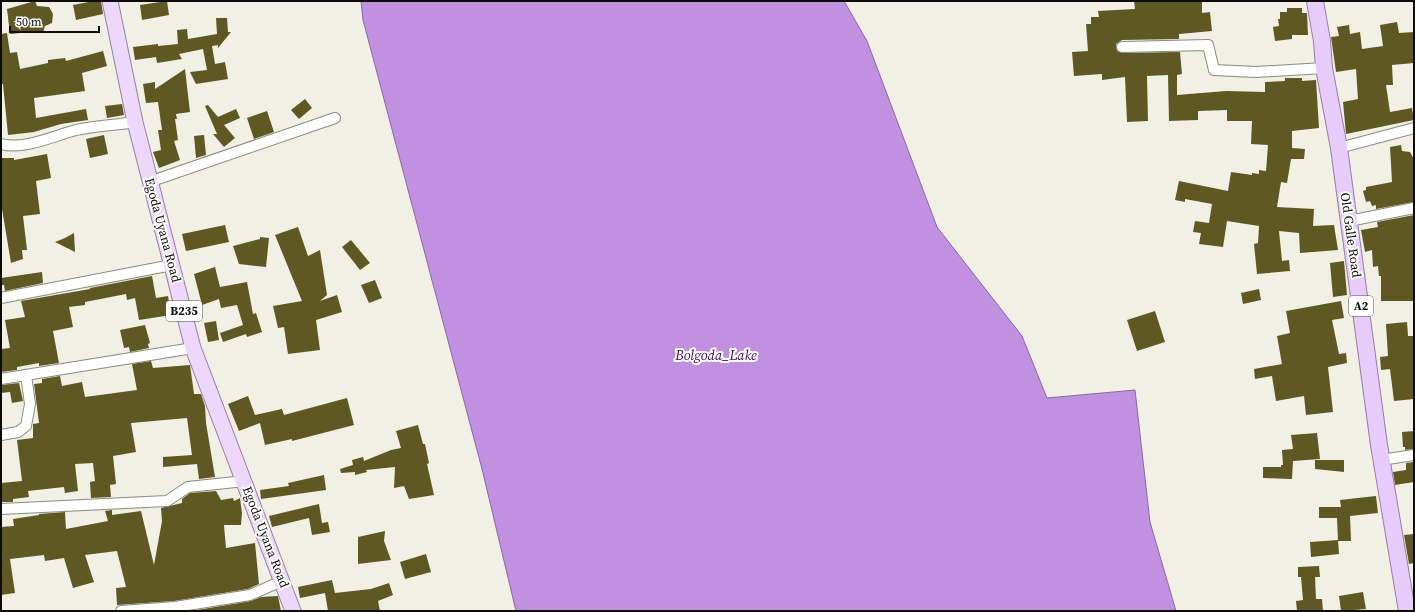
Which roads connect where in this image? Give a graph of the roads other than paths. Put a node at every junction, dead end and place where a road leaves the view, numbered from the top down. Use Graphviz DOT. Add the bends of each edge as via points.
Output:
graph roads {
  1 [pos="110,1"];
  2 [pos="1315,1"];
  3 [pos="1122,47"];
  4 [pos="1324,68"];
  5 [pos="335,118"];
  6 [pos="135,122"];
  7 [pos="1414,128"];
  8 [pos="1,144"];
  9 [pos="1339,148"];
  10 [pos="150,182"];
  11 [pos="1414,208"];
  12 [pos="1349,221"];
  13 [pos="172,265"];
  14 [pos="1,298"];
  15 [pos="193,348"];
  16 [pos="26,375"];
  17 [pos="1,379"];
  18 [pos="1,435"];
  19 [pos="1414,455"];
  20 [pos="1381,460"];
  21 [pos="245,481"];
  22 [pos="1,509"];
  23 [pos="282,581"];
  24 [pos="121,611"];
  25 [pos="293,611"];
  26 [pos="1407,611"];
  1 -- 6 [label="main road, Egoda Uyana Road / B235"];
  2 -- 4 [label="highway, Old Galle Road / A2"];
  3 -- 4 [label="street" via="1208,45 1214,70 1256,72"];
  4 -- 9 [label="highway, Old Galle Road / A2"];
  5 -- 10 [label="street"];
  6 -- 8 [label="street" via="78,130 10,146"];
  6 -- 10 [label="main road, Egoda Uyana Road / B235"];
  7 -- 9 [label="street"];
  9 -- 12 [label="highway, Old Galle Road / A2"];
  10 -- 13 [label="main road, Egoda Uyana Road / B235"];
  11 -- 12 [label="street"];
  12 -- 20 [label="highway, Old Galle Road / A2"];
  13 -- 14 [label="street"];
  13 -- 15 [label="main road, Egoda Uyana Road / B235"];
  15 -- 16 [label="street"];
  15 -- 21 [label="main road, Egoda Uyana Road / B235"];
  16 -- 17 [label="street"];
  16 -- 18 [label="street" via="30,404 26,426 18,432"];
  19 -- 20 [label="street"];
  20 -- 26 [label="highway, Old Galle Road / A2"];
  21 -- 22 [label="street" via="188,487 167,501"];
  21 -- 23 [label="main road, Egoda Uyana Road / B235"];
  23 -- 24 [label="street" via="250,595"];
  23 -- 25 [label="main road, Egoda Uyana Road / B235"];
}
